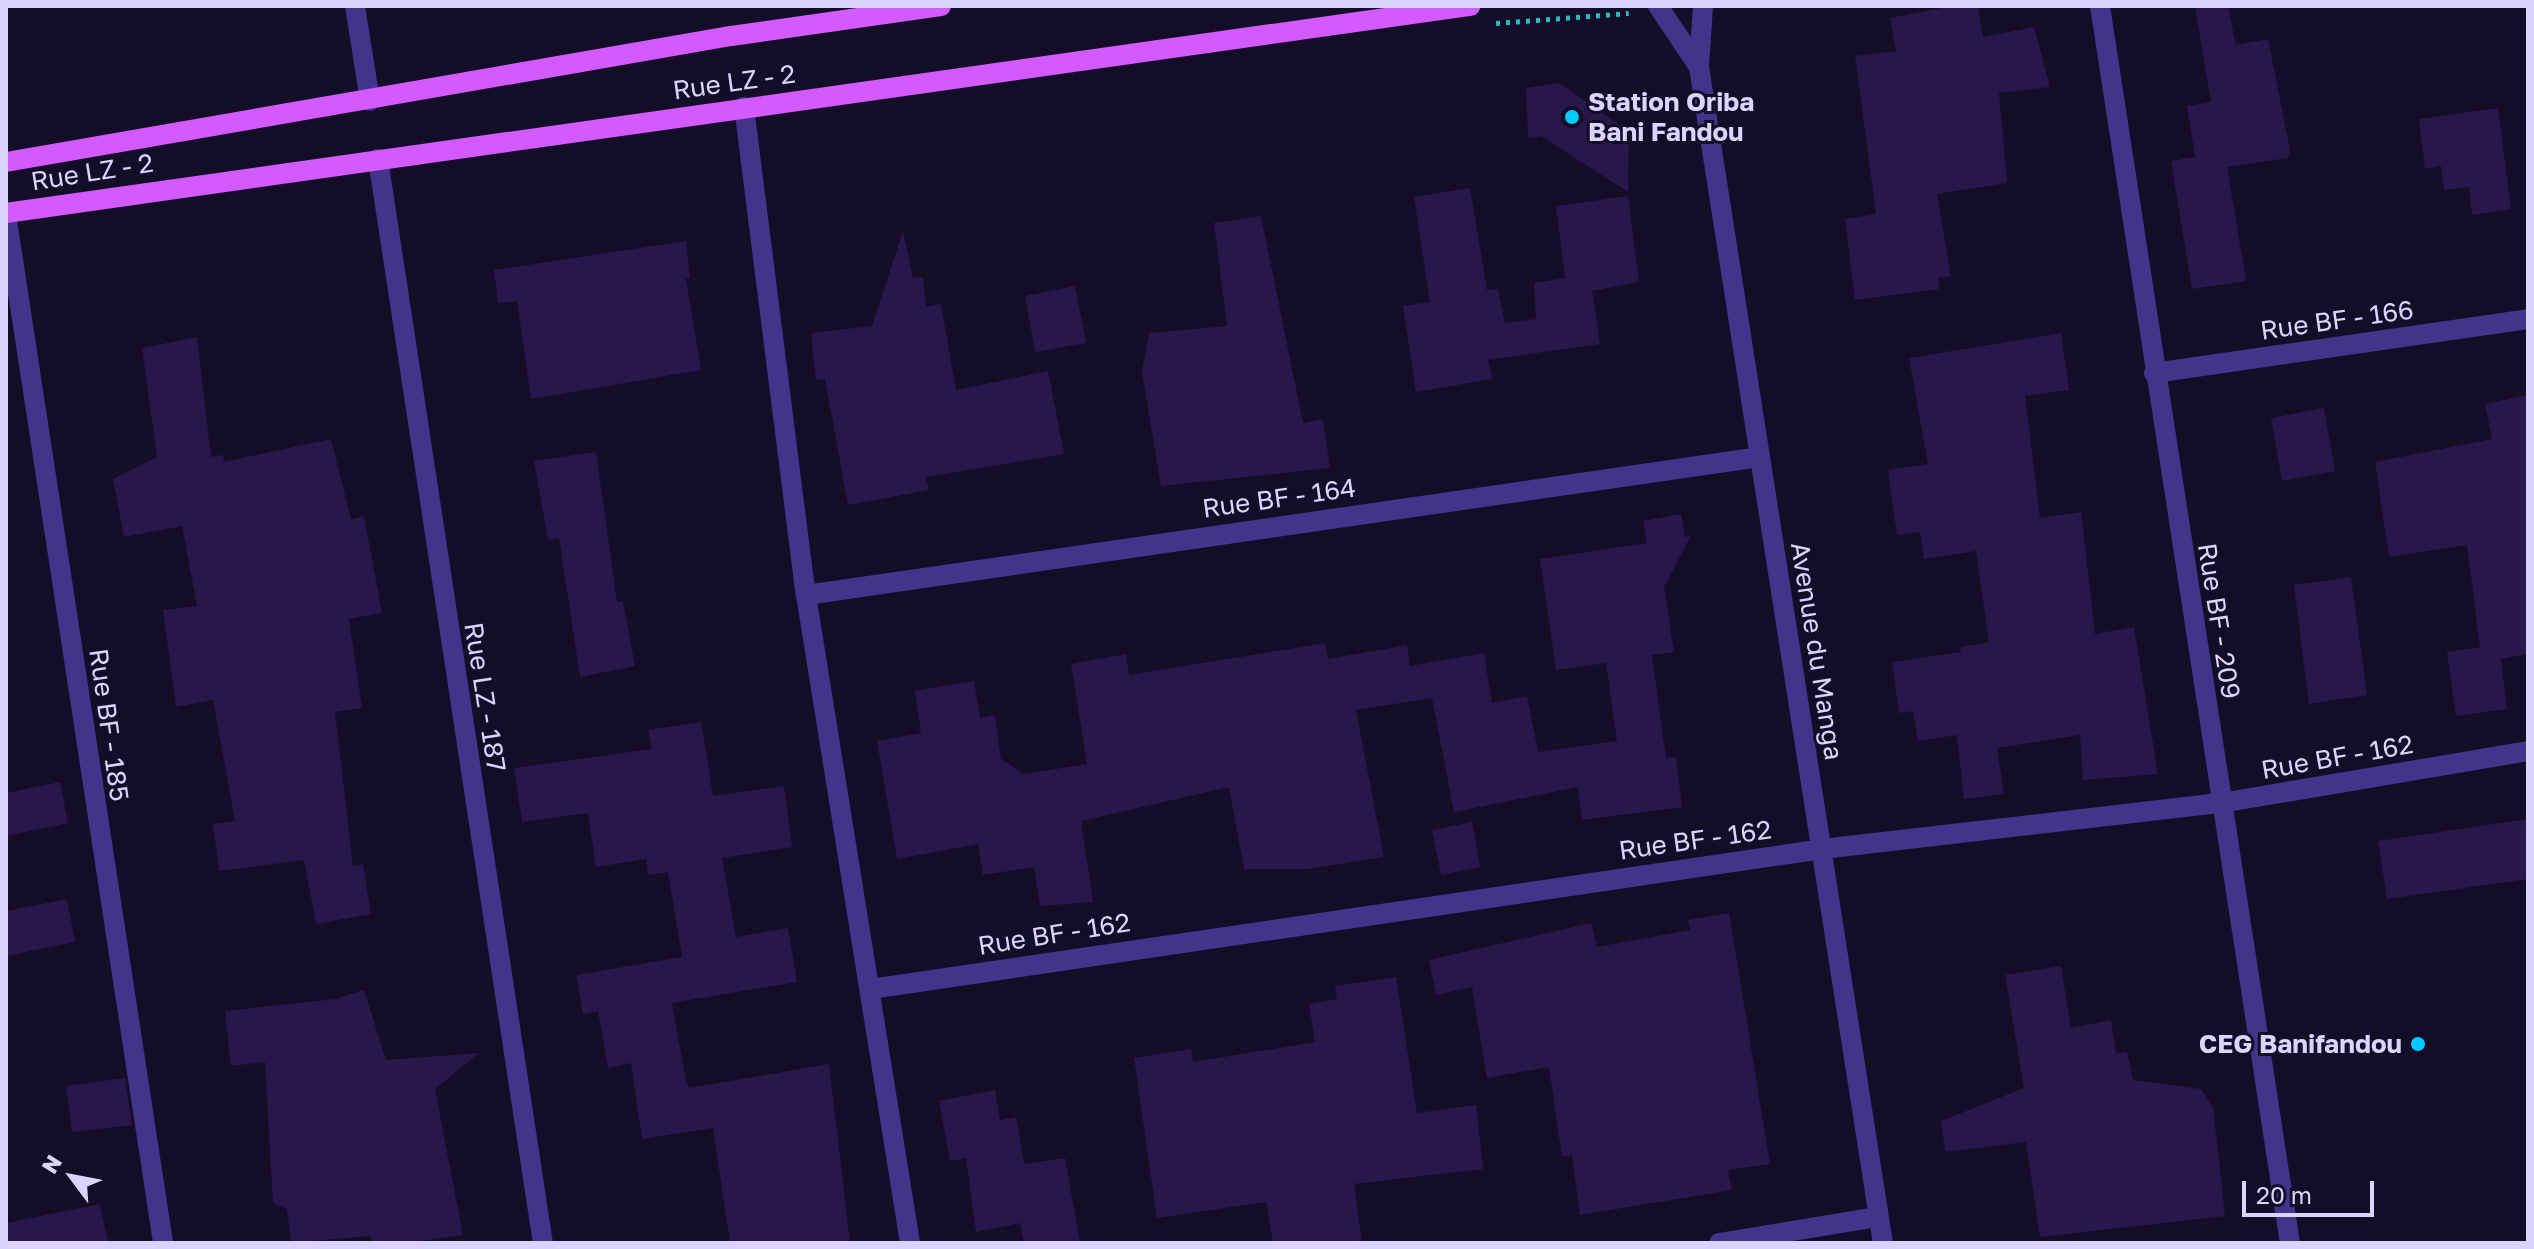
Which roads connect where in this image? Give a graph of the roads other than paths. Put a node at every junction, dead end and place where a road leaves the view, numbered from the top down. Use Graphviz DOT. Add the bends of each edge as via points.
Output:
graph roads {
  1 [pos="355,6"];
  2 [pos="941,6"];
  3 [pos="1470,6"];
  4 [pos="1658,6"];
  5 [pos="1703,6"];
  6 [pos="2100,6"];
  7 [pos="1699,67"];
  8 [pos="370,101"];
  9 [pos="744,107"];
  10 [pos="378,159"];
  11 [pos="6,162"];
  12 [pos="6,213"];
  13 [pos="2528,319"];
  14 [pos="2154,373"];
  15 [pos="1760,457"];
  16 [pos="806,595"];
  17 [pos="2528,751"];
  18 [pos="2221,803"];
  19 [pos="1822,849"];
  20 [pos="871,989"];
  21 [pos="1878,1217"];
  22 [pos="163,1243"];
  23 [pos="543,1243"];
  24 [pos="910,1243"];
  25 [pos="1719,1243"];
  26 [pos="1883,1243"];
  27 [pos="2290,1243"];
  1 -- 8 [label="street"];
  2 -- 8 [label="main road, Rue LZ - 2" via="731,36"];
  3 -- 9 [label="main road, Rue LZ - 2"];
  4 -- 7 [label="street"];
  5 -- 7 [label="street"];
  6 -- 14 [label="street, Rue BF - 209"];
  7 -- 15 [label="street, Avenue du Manga"];
  8 -- 11 [label="main road, Rue LZ - 2"];
  9 -- 10 [label="main road, Rue LZ - 2"];
  9 -- 16 [label="street"];
  10 -- 12 [label="main road, Rue LZ - 2"];
  10 -- 23 [label="street, Rue LZ - 187"];
  12 -- 22 [label="street, Rue BF - 185"];
  13 -- 14 [label="street, Rue BF - 166"];
  14 -- 18 [label="street, Rue BF - 209"];
  15 -- 16 [label="street, Rue BF - 164"];
  15 -- 19 [label="street, Avenue du Manga"];
  16 -- 20 [label="street"];
  17 -- 18 [label="street, Rue BF - 162"];
  18 -- 19 [label="street, Rue BF - 162"];
  18 -- 27 [label="street, Rue BF - 209"];
  19 -- 20 [label="street, Rue BF - 162"];
  19 -- 21 [label="street, Avenue du Manga"];
  20 -- 24 [label="street"];
  21 -- 25 [label="street"];
  21 -- 26 [label="street, Avenue du Manga"];
}
